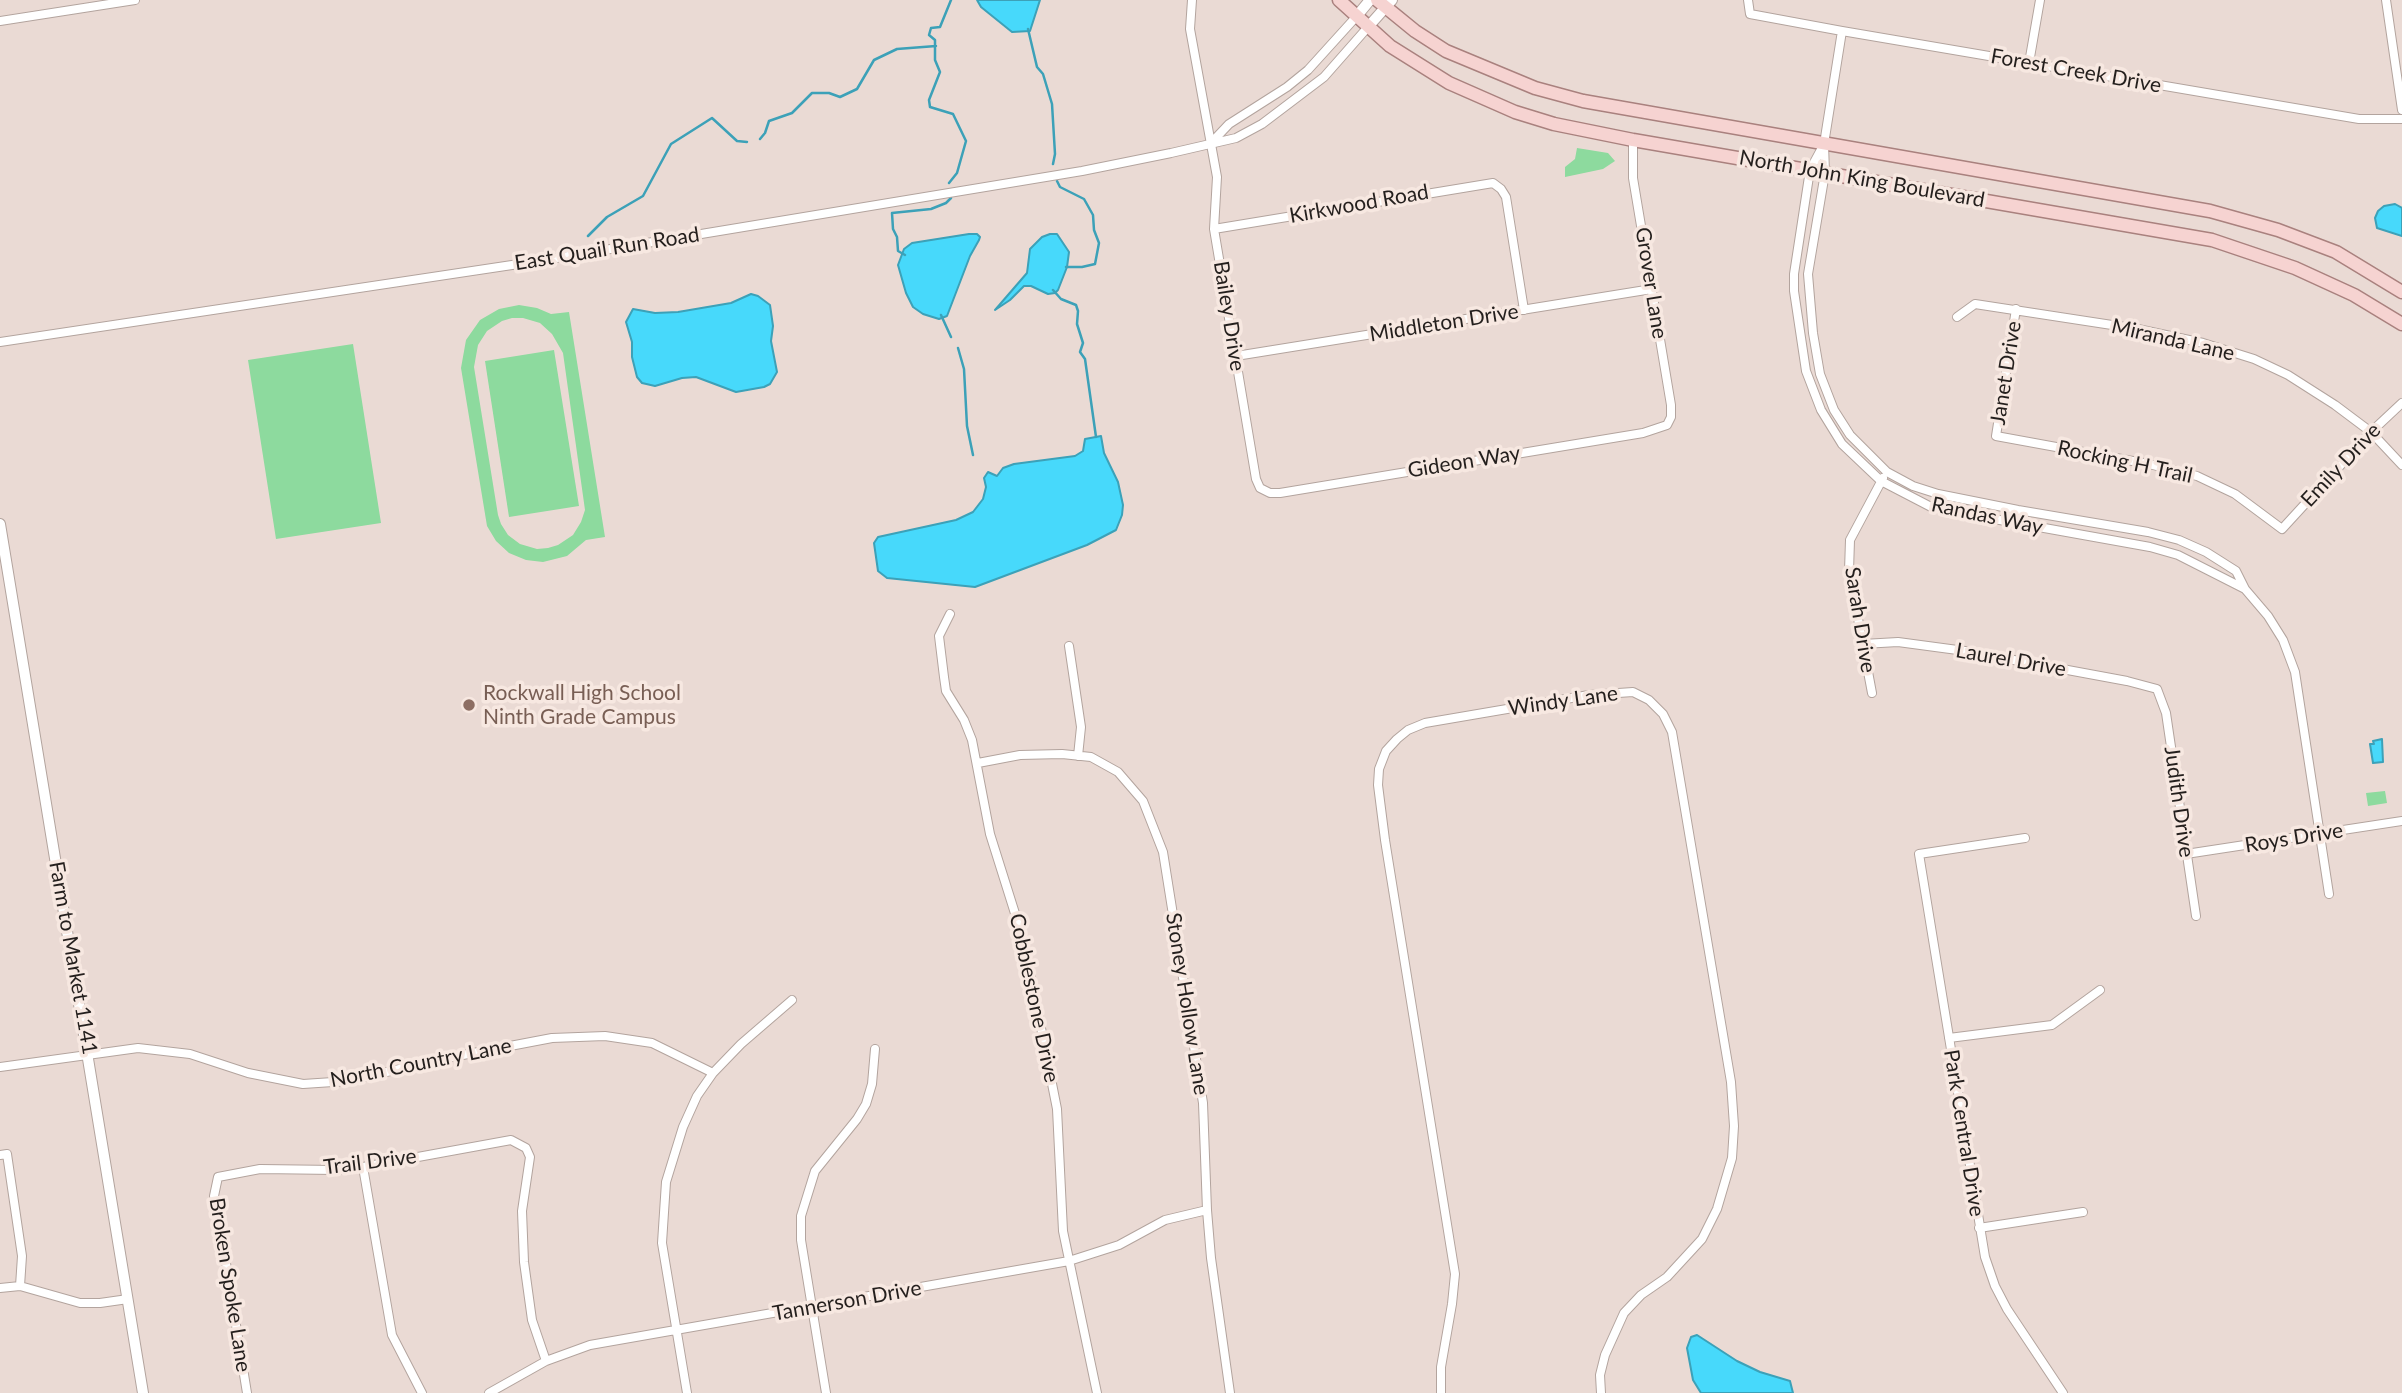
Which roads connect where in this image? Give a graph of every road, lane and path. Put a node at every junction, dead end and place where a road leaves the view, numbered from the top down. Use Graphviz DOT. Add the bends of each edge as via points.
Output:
graph roads {
  1 [pos="135,0"];
  2 [pos="1192,0"];
  3 [pos="1339,0"];
  4 [pos="1370,0"];
  5 [pos="1748,0"];
  6 [pos="2040,0"];
  7 [pos="2386,0"];
  8 [pos="1385,3"];
  9 [pos="1356,17"];
  10 [pos="0,21"];
  11 [pos="1368,27"];
  12 [pos="1842,31"];
  13 [pos="2029,63"];
  14 [pos="2402,110"];
  15 [pos="2402,120"];
  16 [pos="1633,140"];
  17 [pos="1211,143"];
  18 [pos="1824,144"];
  19 [pos="1810,170"];
  20 [pos="1825,173"];
  21 [pos="1214,229"];
  22 [pos="1653,289"];
  23 [pos="2402,292"];
  24 [pos="2016,309"];
  25 [pos="1524,310"];
  26 [pos="1957,317"];
  27 [pos="2402,324"];
  28 [pos="0,342"];
  29 [pos="1236,356"];
  30 [pos="2402,403"];
  31 [pos="1667,425"];
  32 [pos="2371,432"];
  33 [pos="1996,436"];
  34 [pos="2402,465"];
  35 [pos="1887,472"];
  36 [pos="1881,481"];
  37 [pos="1261,488"];
  38 [pos="0,524"];
  39 [pos="2282,529"];
  40 [pos="2245,589"];
  41 [pos="950,614"];
  42 [pos="1863,644"];
  43 [pos="1069,646"];
  44 [pos="2157,689"];
  45 [pos="1872,693"];
  46 [pos="1078,756"];
  47 [pos="978,763"];
  48 [pos="2402,821"];
  49 [pos="2320,834"];
  50 [pos="2025,838"];
  51 [pos="2186,854"];
  52 [pos="2329,894"];
  53 [pos="2196,916"];
  54 [pos="2100,990"];
  55 [pos="792,1000"];
  56 [pos="1949,1038"];
  57 [pos="875,1049"];
  58 [pos="89,1054"];
  59 [pos="0,1067"];
  60 [pos="713,1073"];
  61 [pos="4,1154"];
  62 [pos="363,1167"];
  63 [pos="218,1177"];
  64 [pos="1207,1210"];
  65 [pos="2083,1212"];
  66 [pos="1979,1227"];
  67 [pos="1069,1261"];
  68 [pos="20,1286"];
  69 [pos="0,1289"];
  70 [pos="128,1299"];
  71 [pos="813,1308"];
  72 [pos="676,1330"];
  73 [pos="546,1361"];
  74 [pos="144,1393"];
  75 [pos="247,1393"];
  76 [pos="422,1393"];
  77 [pos="489,1393"];
  78 [pos="687,1393"];
  79 [pos="826,1393"];
  80 [pos="1097,1393"];
  81 [pos="1230,1393"];
  82 [pos="1441,1393"];
  83 [pos="1601,1393"];
  84 [pos="2063,1393"];
  1 -- 10 [label="street"];
  2 -- 17 [label="street, Bailey Drive" via="1190,29"];
  3 -- 9 [label="main road, North John King Boulevard"];
  4 -- 9 [label="street"];
  5 -- 12 [label="street, Forest Creek Drive" via="1750,14"];
  6 -- 13 [label="street"];
  7 -- 14 [label="street"];
  8 -- 11 [label="street, East Quail Run Road"];
  8 -- 18 [label="main road, North John King Boulevard" via="1446,51 1535,88"];
  9 -- 11 [label="main road, North John King Boulevard"];
  9 -- 17 [label="street" via="1287,88 1228,124"];
  11 -- 16 [label="main road, North John King Boulevard" via="1419,66 1477,96 1554,124"];
  11 -- 17 [label="street, East Quail Run Road" via="1324,77 1286,108 1236,138"];
  12 -- 13 [label="street, Forest Creek Drive"];
  12 -- 18 [label="street, Randas Way"];
  13 -- 15 [label="street, Forest Creek Drive" via="2359,119"];
  16 -- 19 [label="main road, North John King Boulevard"];
  16 -- 22 [label="street, Grover Lane" via="1633,178"];
  17 -- 21 [label="street, Bailey Drive" via="1217,177"];
  17 -- 28 [label="street, East Quail Run Road" via="1082,171 594,252"];
  18 -- 19 [label="street, Randas Way"];
  18 -- 20 [label="street, Randas Way"];
  18 -- 23 [label="main road, North John King Boulevard" via="2210,211 2336,252"];
  19 -- 20 [label="main road, North John King Boulevard"];
  19 -- 36 [label="street, Randas Way" via="1794,274 1807,371 1829,425"];
  20 -- 27 [label="main road, North John King Boulevard" via="2212,240 2295,268"];
  20 -- 35 [label="street, Randas Way" via="1808,274 1820,374 1838,417"];
  21 -- 25 [label="street, Kirkwood Road" via="1493,183 1506,197"];
  21 -- 29 [label="street, Bailey Drive"];
  22 -- 25 [label="street, Middleton Drive"];
  22 -- 31 [label="street, Grover Lane" via="1671,405"];
  24 -- 26 [label="street, Miranda Lane" via="1975,304"];
  24 -- 32 [label="street, Miranda Lane" via="2138,329 2254,359 2288,375"];
  24 -- 33 [label="street, Janet Drive"];
  25 -- 29 [label="street, Middleton Drive"];
  29 -- 37 [label="street, Bailey Drive"];
  30 -- 32 [label="street, Emily Drive"];
  31 -- 37 [label="street, Gideon Way" via="1643,433 1280,493"];
  32 -- 34 [label="street, Miranda Lane"];
  32 -- 39 [label="street, Emily Drive"];
  33 -- 39 [label="street, Rocking H Trail" via="2197,476 2235,494"];
  35 -- 36 [label="street, Sarah Drive"];
  35 -- 40 [label="street, Randas Way" via="1938,494 2179,540 2236,571"];
  36 -- 40 [label="street, Randas Way" via="1933,508 2178,555"];
  36 -- 42 [label="street, Sarah Drive" via="1850,541 1849,571"];
  38 -- 58 [label="street, Farm to Market 1141"];
  40 -- 49 [label="street, Randas Way" via="2283,640 2295,672"];
  41 -- 47 [label="street, Cobblestone Drive" via="939,636 946,691 964,720"];
  42 -- 44 [label="street, Laurel Drive" via="1898,642 1965,651"];
  42 -- 45 [label="street, Sarah Drive"];
  43 -- 46 [label="street" via="1081,727"];
  44 -- 51 [label="street, Judith Drive" via="2166,713"];
  46 -- 47 [label="street, Stoney Hollow Lane" via="1020,755"];
  46 -- 64 [label="street, Stoney Hollow Lane" via="1091,757 1118,772 1143,801 1163,852 1203,1103"];
  47 -- 67 [label="street, Cobblestone Drive" via="990,834 1024,942 1055,1098"];
  48 -- 49 [label="street, Roys Drive"];
  49 -- 51 [label="street, Roys Drive"];
  49 -- 52 [label="street, Randas Way"];
  50 -- 56 [label="street, Park Central Drive" via="1919,854"];
  51 -- 53 [label="street, Judith Drive"];
  54 -- 56 [label="street" via="2052,1025"];
  55 -- 60 [label="street"];
  56 -- 66 [label="street, Park Central Drive"];
  57 -- 71 [label="street" via="866,1104 815,1171 801,1216"];
  58 -- 59 [label="street, North Country Lane"];
  58 -- 60 [label="street, North Country Lane" via="138,1048 190,1054 303,1084 348,1081 552,1038 605,1036 652,1044"];
  58 -- 70 [label="street, Farm to Market 1141"];
  60 -- 72 [label="street" via="683,1127 666,1182 662,1243"];
  61 -- 68 [label="street" via="22,1256"];
  62 -- 63 [label="street, Trail Drive" via="260,1169"];
  62 -- 73 [label="street, Trail Drive" via="511,1140 526,1148 530,1157 522,1210 527,1289 535,1334"];
  62 -- 76 [label="street" via="392,1335"];
  63 -- 75 [label="street, Broken Spoke Lane" via="214,1196"];
  64 -- 67 [label="street, Tannerson Drive" via="1165,1220 1119,1245"];
  64 -- 81 [label="street, Stoney Hollow Lane"];
  65 -- 66 [label="street"];
  66 -- 84 [label="street, Park Central Drive" via="1995,1286"];
  67 -- 71 [label="street, Tannerson Drive"];
  67 -- 80 [label="street, Cobblestone Drive"];
  68 -- 69 [label="street"];
  68 -- 70 [label="street" via="80,1303"];
  70 -- 74 [label="street, Farm to Market 1141"];
  71 -- 72 [label="street, Tannerson Drive"];
  71 -- 79 [label="street"];
  72 -- 73 [label="street, Tannerson Drive" via="590,1345"];
  72 -- 78 [label="street"];
  73 -- 77 [label="street, Tannerson Drive"];
  82 -- 83 [label="street, Windy Lane" via="1455,1274 1385,840 1379,769 1396,739 1425,723 1589,695 1633,692 1663,714 1672,732 1731,1082 1734,1126 1732,1158 1717,1209 1702,1239 1624,1313 1605,1354"];
}
